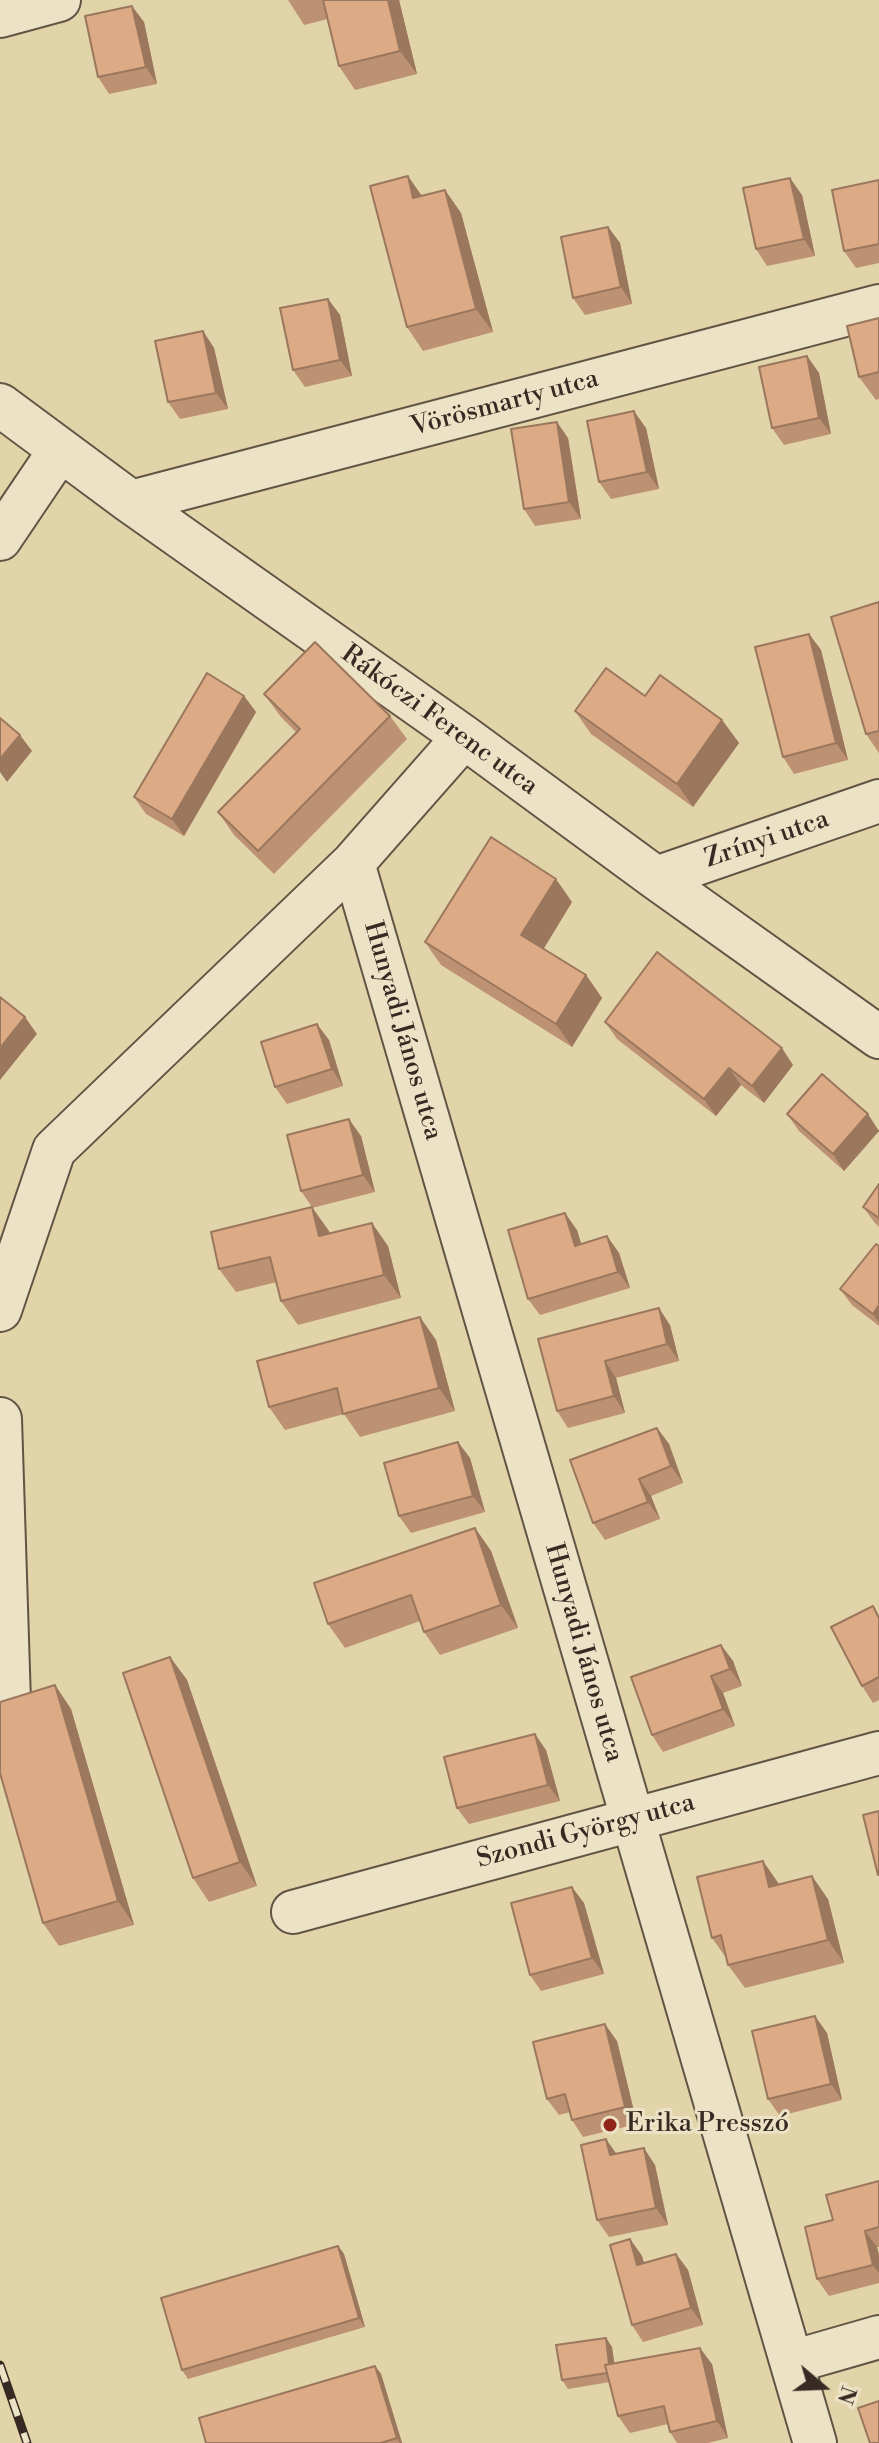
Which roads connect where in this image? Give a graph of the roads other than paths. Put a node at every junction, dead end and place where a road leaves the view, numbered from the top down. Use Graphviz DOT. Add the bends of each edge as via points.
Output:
graph roads {
  1 [pos="59,0"];
  2 [pos="0,16"];
  3 [pos="879,306"];
  4 [pos="0,405"];
  5 [pos="60,450"];
  6 [pos="131,502"];
  7 [pos="0,539"];
  8 [pos="464,737"];
  9 [pos="879,801"];
  10 [pos="353,863"];
  11 [pos="656,878"];
  12 [pos="879,1037"];
  13 [pos="0,1310"];
  14 [pos="0,1419"];
  15 [pos="9,1702"];
  16 [pos="879,1753"];
  17 [pos="632,1819"];
  18 [pos="293,1912"];
  19 [pos="879,2337"];
  20 [pos="792,2362"];
  21 [pos="815,2443"];
  1 -- 2 [label="street"];
  3 -- 6 [label="street, Vörösmarty utca"];
  4 -- 5 [label="street, Rákóczi Ferenc utca"];
  5 -- 6 [label="street, Rákóczi Ferenc utca"];
  5 -- 7 [label="street"];
  6 -- 8 [label="street, Rákóczi Ferenc utca"];
  8 -- 10 [label="street"];
  8 -- 11 [label="street, Rákóczi Ferenc utca"];
  9 -- 11 [label="street, Zrínyi utca"];
  10 -- 13 [label="street" via="54,1150"];
  10 -- 17 [label="street, Hunyadi János utca"];
  11 -- 12 [label="street, Rákóczi Ferenc utca"];
  14 -- 15 [label="street"];
  16 -- 17 [label="street, Szondi György utca"];
  17 -- 18 [label="street, Szondi György utca"];
  17 -- 20 [label="street, Hunyadi János utca"];
  19 -- 20 [label="street"];
  20 -- 21 [label="street, Hunyadi János utca"];
}
